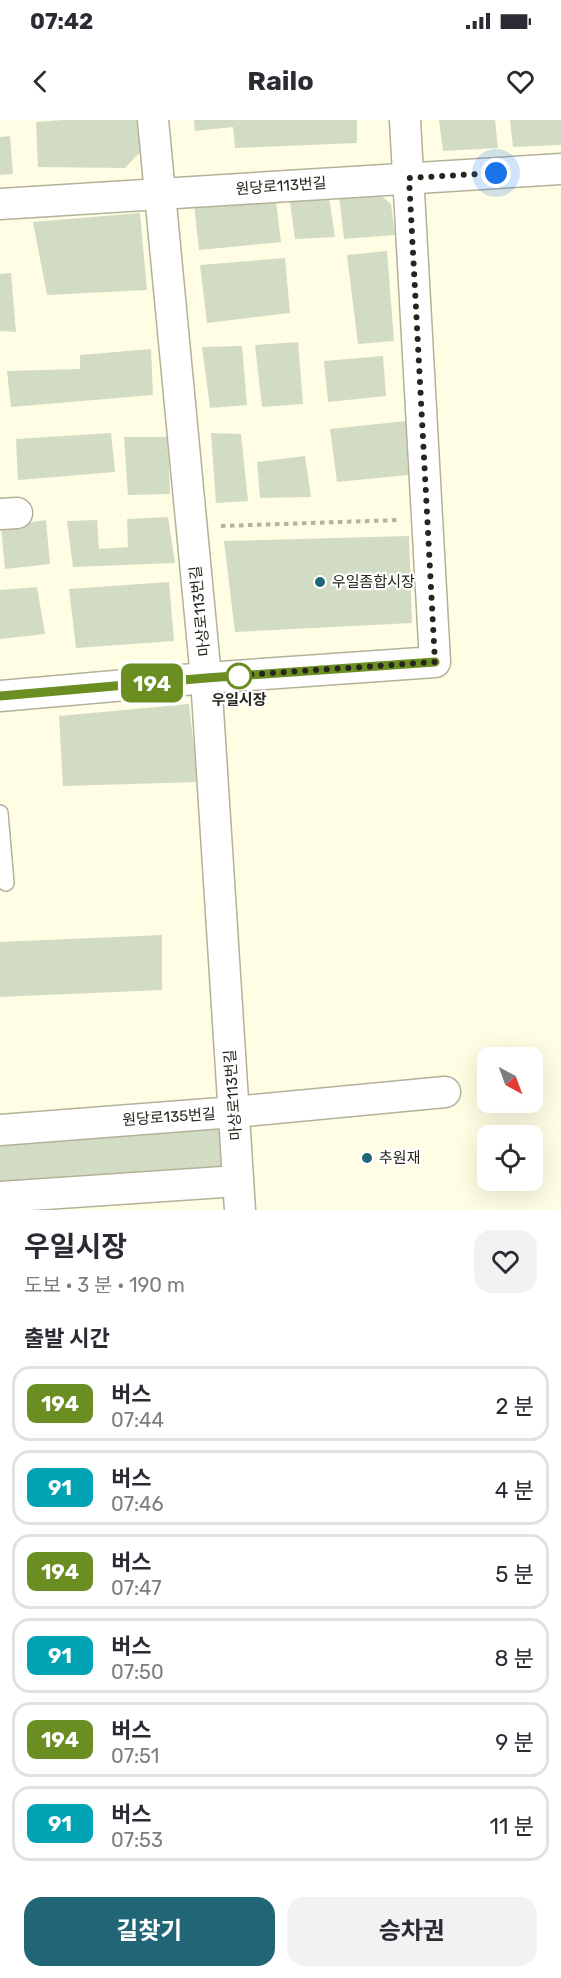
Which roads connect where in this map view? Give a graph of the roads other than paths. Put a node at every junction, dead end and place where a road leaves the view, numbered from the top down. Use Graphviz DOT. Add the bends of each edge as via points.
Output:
graph roads {
  1 [pos="153,120"];
  2 [pos="405,120"];
  3 [pos="561,169"];
  4 [pos="409,178"];
  5 [pos="159,194"];
  6 [pos="0,204"];
  7 [pos="206,678"];
  8 [pos="0,696"];
  9 [pos="0,813"];
  10 [pos="6,883"];
  11 [pos="445,1092"];
  12 [pos="234,1112"];
  13 [pos="0,1130"];
  14 [pos="239,1196"];
  15 [pos="0,1197"];
  1 -- 5 [label="street, 마상로113번길"];
  2 -- 4 [label="street"];
  3 -- 4 [label="street, 원당로113번길"];
  4 -- 5 [label="street, 원당로113번길"];
  4 -- 7 [label="street" via="435,662"];
  5 -- 6 [label="street, 원당로113번길"];
  5 -- 7 [label="street, 마상로113번길"];
  7 -- 8 [label="street"];
  7 -- 12 [label="street, 마상로113번길"];
  9 -- 10 [label="lane"];
  11 -- 12 [label="street, 원당로135번길"];
  12 -- 13 [label="street, 원당로135번길"];
  12 -- 14 [label="street, 마상로113번길"];
  14 -- 15 [label="street"];
}
